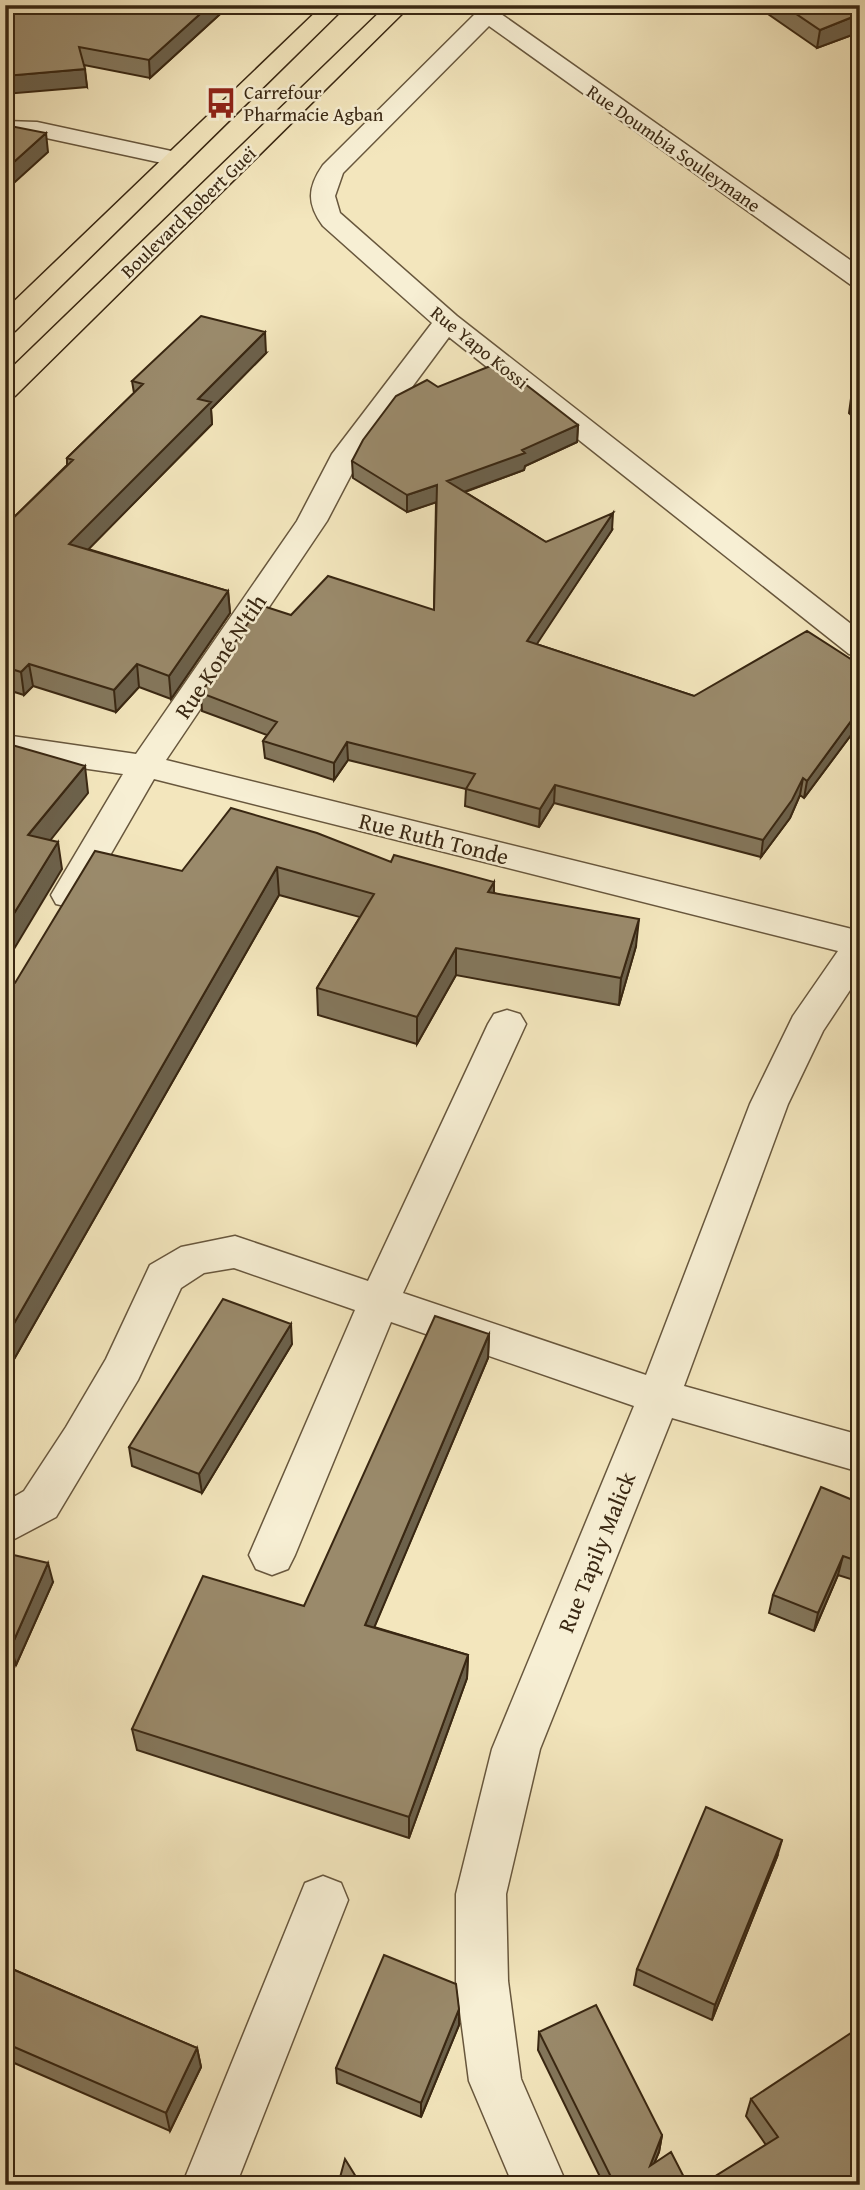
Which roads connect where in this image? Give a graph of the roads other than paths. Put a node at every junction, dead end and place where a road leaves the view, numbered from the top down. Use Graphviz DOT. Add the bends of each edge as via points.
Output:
graph roads {
  1 [pos="336,5"];
  2 [pos="400,5"];
  3 [pos="493,11"];
  4 [pos="5,128"];
  5 [pos="176,159"];
  6 [pos="860,279"];
  7 [pos="447,322"];
  8 [pos="5,325"];
  9 [pos="5,390"];
  10 [pos="860,647"];
  11 [pos="5,746"];
  12 [pos="145,766"];
  13 [pos="51,926"];
  14 [pos="860,945"];
  15 [pos="507,1024"];
  16 [pos="379,1301"];
  17 [pos="659,1397"];
  18 [pos="860,1454"];
  19 [pos="5,1525"];
  20 [pos="272,1555"];
  21 [pos="323,1900"];
  22 [pos="209,2185"];
  23 [pos="540,2185"];
  1 -- 5 [label="main road"];
  2 -- 9 [label="main road, Boulevard Robert Gueï"];
  3 -- 6 [label="street, Rue Doumbia Souleymane"];
  3 -- 7 [label="street, Rue Yapo Kossi" via="332,170 322,189 321,206 332,221"];
  4 -- 5 [label="street" via="37,129"];
  5 -- 8 [label="main road"];
  7 -- 10 [label="street, Rue Yapo Kossi"];
  7 -- 12 [label="street, Rue Koné N'tih" via="348,454 312,520"];
  11 -- 12 [label="street, Rue Ruth Tonde"];
  12 -- 13 [label="street, Rue Koné N'tih"];
  12 -- 14 [label="street, Rue Ruth Tonde"];
  14 -- 17 [label="street, Rue Tapily Malick" via="807,1026 769,1104"];
  15 -- 16 [label="street"];
  16 -- 17 [label="street"];
  16 -- 19 [label="street" via="235,1252 195,1258 165,1277 123,1368 40,1504"];
  16 -- 20 [label="street"];
  17 -- 18 [label="street"];
  17 -- 23 [label="street, Rue Tapily Malick" via="516,1749 481,1894 482,1981 495,2081"];
  21 -- 22 [label="street"];
}
